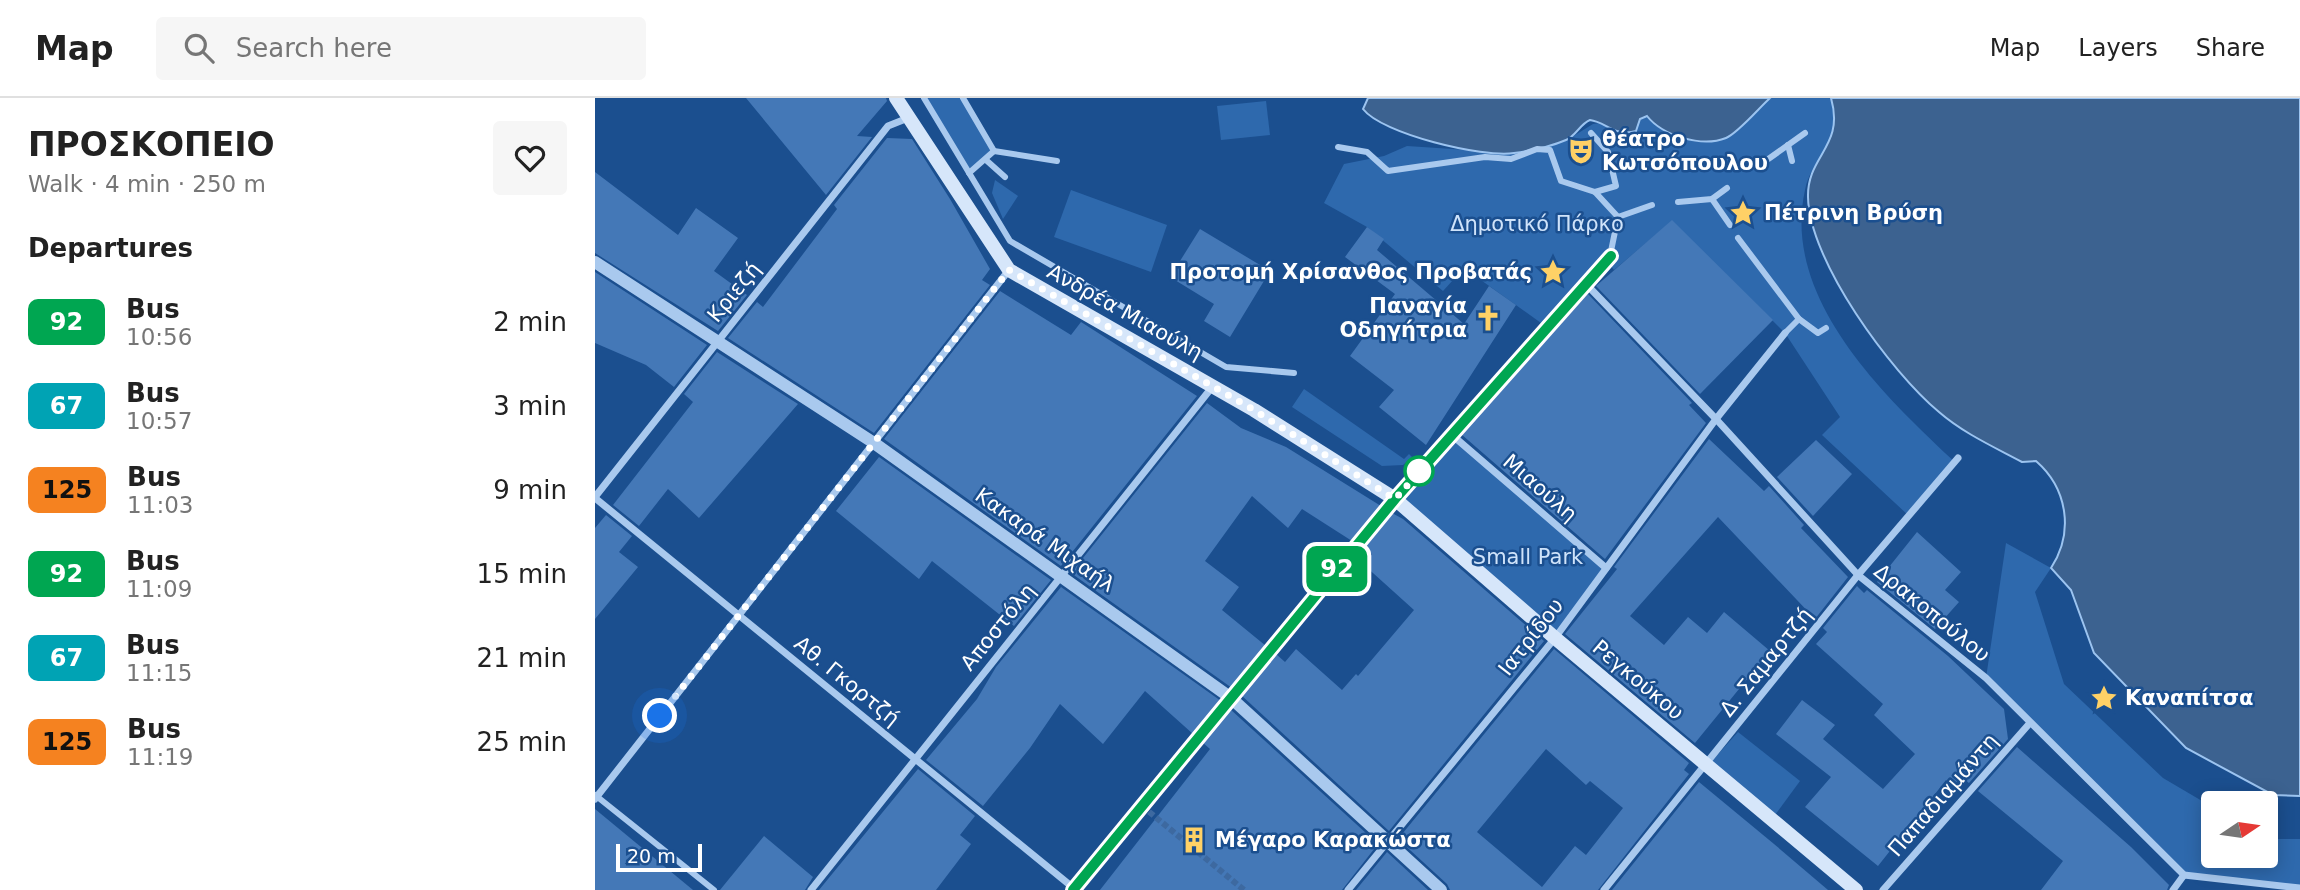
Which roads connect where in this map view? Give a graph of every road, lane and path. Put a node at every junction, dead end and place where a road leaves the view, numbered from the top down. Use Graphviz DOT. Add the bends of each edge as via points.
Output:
graph roads {
  1 [pos="896,98"];
  2 [pos="924,98"];
  3 [pos="963,98"];
  4 [pos="908,118"];
  5 [pos="1591,133"];
  6 [pos="1805,133"];
  7 [pos="1788,145"];
  8 [pos="1338,147"];
  9 [pos="994,151"];
  10 [pos="986,160"];
  11 [pos="1057,160"];
  12 [pos="1792,161"];
  13 [pos="1757,167"];
  14 [pos="969,173"];
  15 [pos="1005,177"];
  16 [pos="1727,188"];
  17 [pos="1595,192"];
  18 [pos="1712,199"];
  19 [pos="1678,202"];
  20 [pos="1653,205"];
  21 [pos="1618,217"];
  22 [pos="1730,225"];
  23 [pos="1738,238"];
  24 [pos="1611,256"];
  25 [pos="595,262"];
  26 [pos="1009,270"];
  27 [pos="1587,285"];
  28 [pos="1799,319"];
  29 [pos="1826,328"];
  30 [pos="1786,333"];
  31 [pos="716,343"];
  32 [pos="1294,373"];
  33 [pos="1213,385"];
  34 [pos="1716,419"];
  35 [pos="1452,435"];
  36 [pos="874,443"];
  37 [pos="1958,458"];
  38 [pos="595,498"];
  39 [pos="1395,499"];
  40 [pos="1606,568"];
  41 [pos="1062,575"];
  42 [pos="1858,575"];
  43 [pos="739,615"];
  44 [pos="1555,638"];
  45 [pos="1231,698"];
  46 [pos="2029,724"];
  47 [pos="915,759"];
  48 [pos="1705,764"];
  49 [pos="596,797"];
  50 [pos="1387,842"];
  51 [pos="2184,875"];
  52 [pos="2300,888"];
  53 [pos="1074,889"];
  54 [pos="713,890"];
  55 [pos="811,890"];
  56 [pos="1347,890"];
  57 [pos="1441,890"];
  58 [pos="1604,890"];
  59 [pos="1856,890"];
  60 [pos="1883,890"];
  61 [pos="2173,890"];
  1 -- 4 [label="main road, Ανδρέα Μιαούλη"];
  2 -- 14 [label="street"];
  3 -- 9 [label="street"];
  4 -- 26 [label="main road, Ανδρέα Μιαούλη"];
  4 -- 31 [label="street, Κριεζή" via="888,126"];
  5 -- 17 [label="street" via="1608,152 1616,186"];
  6 -- 7 [label="street"];
  7 -- 12 [label="street"];
  7 -- 13 [label="street"];
  8 -- 17 [label="street" via="1367,152 1388,171 1485,157 1511,159 1537,149 1550,150 1561,181"];
  9 -- 10 [label="street"];
  9 -- 11 [label="street"];
  10 -- 14 [label="street"];
  10 -- 15 [label="street"];
  14 -- 32 [label="street" via="1010,241 1226,367"];
  16 -- 18 [label="street"];
  17 -- 21 [label="street"];
  18 -- 19 [label="street"];
  18 -- 22 [label="street"];
  20 -- 21 [label="street"];
  21 -- 24 [label="street"];
  23 -- 28 [label="street"];
  24 -- 27 [label="street"];
  25 -- 31 [label="street, Κακαρά Μιχαήλ"];
  26 -- 33 [label="main road, Ανδρέα Μιαούλη"];
  26 -- 36 [label="street"];
  27 -- 34 [label="street, Δρακοπούλου"];
  27 -- 35 [label="street"];
  28 -- 29 [label="street" via="1818,333"];
  28 -- 30 [label="street"];
  30 -- 34 [label="street, Ιατρίδου"];
  31 -- 36 [label="street, Κακαρά Μιχαήλ"];
  31 -- 38 [label="street, Κριεζή"];
  33 -- 39 [label="main road, Ανδρέα Μιαούλη"];
  33 -- 41 [label="street, Αποστόλη"];
  34 -- 40 [label="street, Ιατρίδου"];
  34 -- 42 [label="street, Δρακοπούλου"];
  35 -- 39 [label="street"];
  35 -- 40 [label="street, Μιαούλη"];
  36 -- 41 [label="street, Κακαρά Μιχαήλ"];
  36 -- 43 [label="street"];
  37 -- 42 [label="street, Δ. Σαμαρτζή"];
  38 -- 43 [label="street, Αθ. Γκορτζή"];
  39 -- 44 [label="main road, Ρεγκούκου"];
  39 -- 45 [label="street"];
  40 -- 44 [label="street, Ιατρίδου"];
  41 -- 45 [label="street, Κακαρά Μιχαήλ"];
  41 -- 47 [label="street, Αποστόλη"];
  42 -- 46 [label="street, Δρακοπούλου" via="1986,678"];
  42 -- 48 [label="street, Δ. Σαμαρτζή"];
  43 -- 47 [label="street, Αθ. Γκορτζή"];
  43 -- 49 [label="street"];
  44 -- 48 [label="main road, Ρεγκούκου"];
  44 -- 50 [label="street, Ιατρίδου"];
  45 -- 50 [label="street, Κακαρά Μιχαήλ"];
  45 -- 53 [label="street"];
  46 -- 51 [label="street, Δρακοπούλου"];
  46 -- 60 [label="street, Παπαδιαμάντη"];
  47 -- 53 [label="street, Αθ. Γκορτζή"];
  47 -- 55 [label="street, Αποστόλη"];
  48 -- 58 [label="street, Δ. Σαμαρτζή"];
  48 -- 59 [label="main road, Ρεγκούκου"];
  49 -- 54 [label="street"];
  50 -- 56 [label="street, Ιατρίδου"];
  50 -- 57 [label="street, Κακαρά Μιχαήλ"];
  51 -- 52 [label="street"];
  51 -- 61 [label="street"];
}
